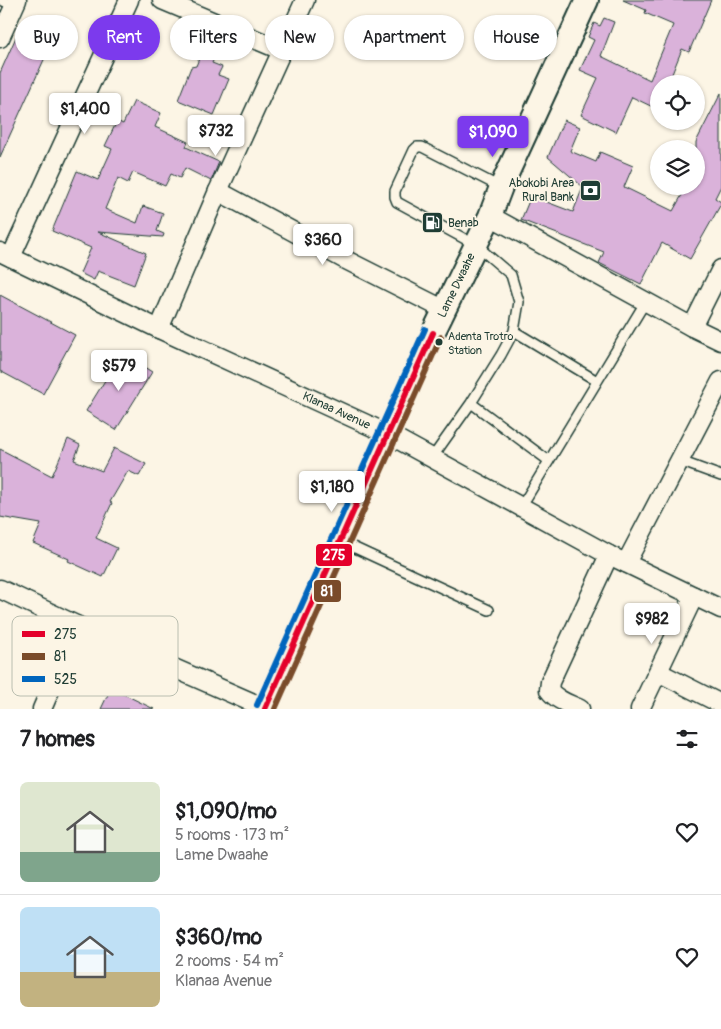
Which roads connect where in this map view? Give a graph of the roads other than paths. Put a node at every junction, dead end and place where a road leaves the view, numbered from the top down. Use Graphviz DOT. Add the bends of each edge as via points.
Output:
graph roads {
  1 [pos="129,0"];
  2 [pos="162,0"];
  3 [pos="305,0"];
  4 [pos="587,0"];
  5 [pos="11,2"];
  6 [pos="298,15"];
  7 [pos="0,38"];
  8 [pos="265,44"];
  9 [pos="278,60"];
  10 [pos="500,187"];
  11 [pos="218,191"];
  12 [pos="490,216"];
  13 [pos="476,245"];
  14 [pos="6,255"];
  15 [pos="721,269"];
  16 [pos="646,301"];
  17 [pos="444,310"];
  18 [pos="692,327"];
  19 [pos="159,329"];
  20 [pos="514,331"];
  21 [pos="721,341"];
  22 [pos="597,381"];
  23 [pos="721,381"];
  24 [pos="471,403"];
  25 [pos="388,434"];
  26 [pos="432,458"];
  27 [pos="549,461"];
  28 [pos="680,461"];
  29 [pos="721,476"];
  30 [pos="521,507"];
  31 [pos="340,541"];
  32 [pos="609,555"];
  33 [pos="626,563"];
  34 [pos="0,589"];
  35 [pos="694,596"];
  36 [pos="721,609"];
  37 [pos="489,610"];
  38 [pos="57,616"];
  39 [pos="178,670"];
  40 [pos="658,672"];
  41 [pos="48,696"];
  42 [pos="721,704"];
  43 [pos="42,709"];
  44 [pos="266,709"];
  45 [pos="580,709"];
  46 [pos="640,709"];
  1 -- 14 [label="street"];
  2 -- 8 [label="street"];
  3 -- 6 [label="street"];
  4 -- 10 [label="street, Lame Dwaahe"];
  5 -- 7 [label="street"];
  9 -- 11 [label="street"];
  10 -- 12 [label="street, Lame Dwaahe"];
  10 -- 13 [label="lane" via="417,147 395,191 397,202"];
  11 -- 17 [label="street"];
  11 -- 19 [label="street"];
  12 -- 13 [label="street, Lame Dwaahe"];
  12 -- 16 [label="street"];
  13 -- 17 [label="street, Lame Dwaahe"];
  13 -- 20 [label="lane" via="511,275 519,302"];
  14 -- 19 [label="street, Klanaa Avenue"];
  15 -- 18 [label="street"];
  16 -- 18 [label="street"];
  16 -- 22 [label="lane"];
  17 -- 25 [label="street, Lame Dwaahe"];
  18 -- 21 [label="street"];
  19 -- 25 [label="street, Klanaa Avenue"];
  20 -- 22 [label="lane"];
  20 -- 24 [label="lane"];
  22 -- 27 [label="lane"];
  23 -- 28 [label="street"];
  24 -- 26 [label="lane"];
  24 -- 27 [label="lane"];
  25 -- 26 [label="street, Klanaa Avenue"];
  25 -- 31 [label="street, Lame Dwaahe"];
  26 -- 30 [label="street, Klanaa Avenue"];
  27 -- 30 [label="lane"];
  28 -- 29 [label="lane"];
  28 -- 33 [label="street"];
  30 -- 32 [label="street, Klanaa Avenue"];
  31 -- 37 [label="lane"];
  31 -- 44 [label="street, Lame Dwaahe"];
  32 -- 33 [label="street, Klanaa Avenue"];
  32 -- 45 [label="street" via="550,682 552,694"];
  33 -- 35 [label="street, Klanaa Avenue"];
  34 -- 38 [label="street"];
  35 -- 36 [label="street, Klanaa Avenue"];
  35 -- 40 [label="street"];
  39 -- 44 [label="street"];
  40 -- 42 [label="street"];
  40 -- 46 [label="street"];
  41 -- 43 [label="street"];
}
